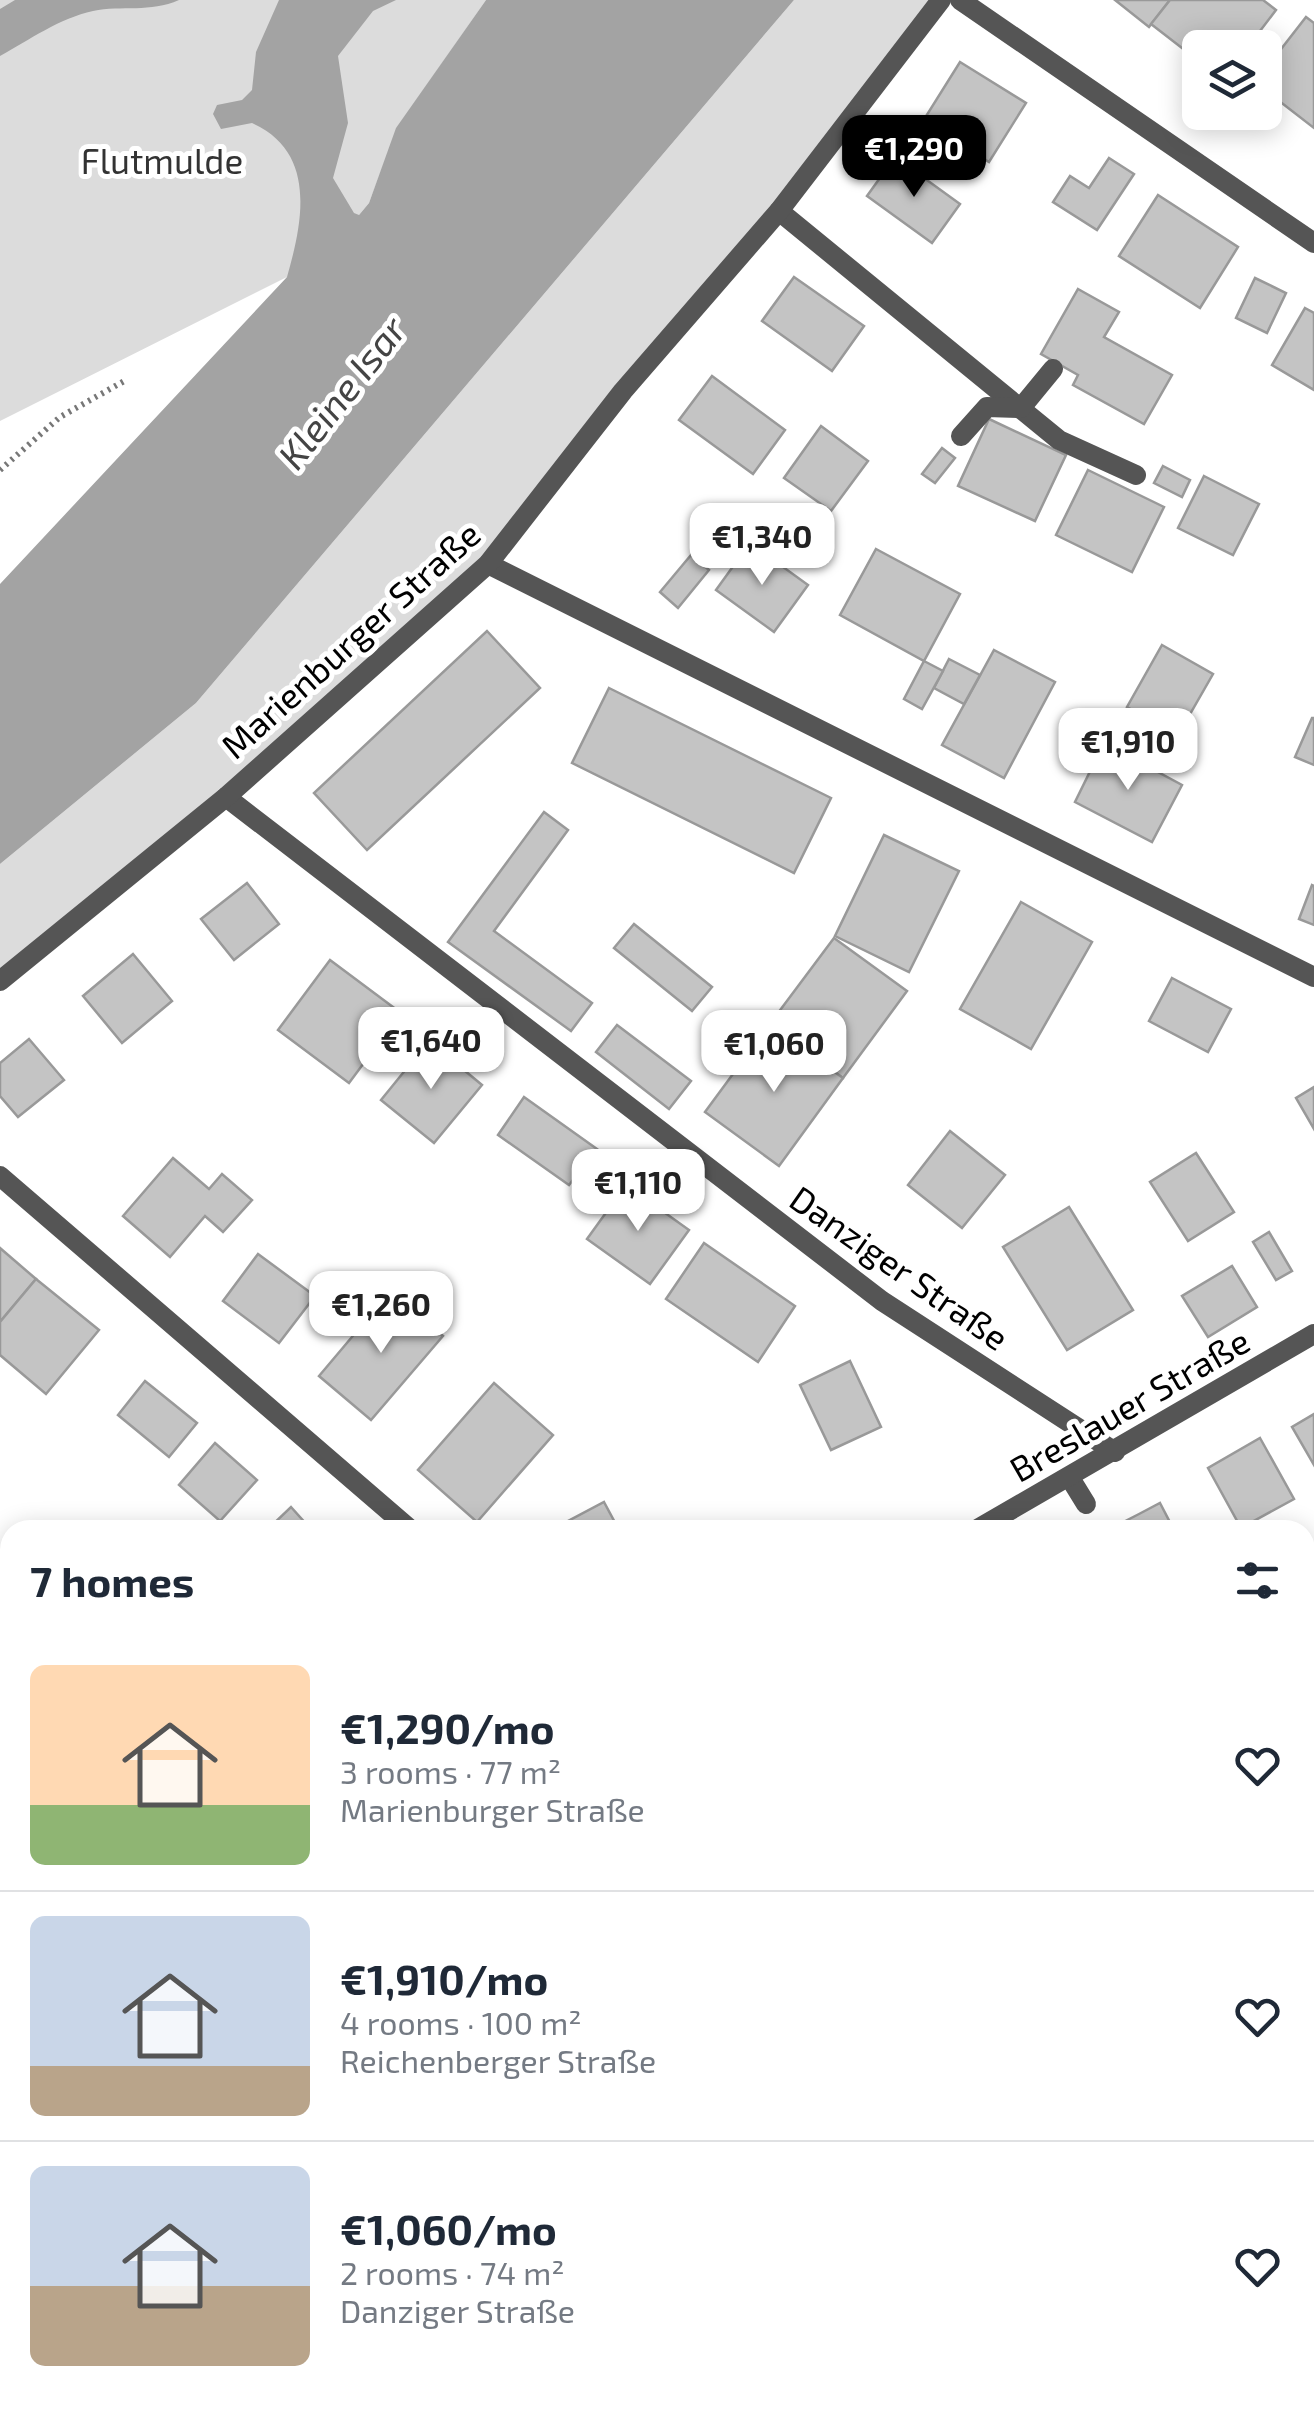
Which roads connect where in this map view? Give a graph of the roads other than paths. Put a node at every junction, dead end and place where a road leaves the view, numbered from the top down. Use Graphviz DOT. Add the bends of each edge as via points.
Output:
graph roads {
  1 [pos="941,0"];
  2 [pos="960,0"];
  3 [pos="779,211"];
  4 [pos="1314,243"];
  5 [pos="1053,369"];
  6 [pos="1021,408"];
  7 [pos="961,436"];
  8 [pos="1136,475"];
  9 [pos="488,564"];
  10 [pos="226,796"];
  11 [pos="1314,978"];
  12 [pos="0,981"];
  13 [pos="0,1176"];
  14 [pos="1314,1334"];
  15 [pos="1116,1452"];
  16 [pos="1070,1478"];
  17 [pos="1086,1504"];
  18 [pos="399,1520"];
  19 [pos="994,1520"];
  1 -- 3 [label="street, Marienburger Straße"];
  2 -- 4 [label="street"];
  3 -- 6 [label="street"];
  3 -- 9 [label="street, Marienburger Straße" via="623,391"];
  5 -- 6 [label="street"];
  6 -- 7 [label="street" via="987,406"];
  6 -- 8 [label="street" via="1059,440"];
  9 -- 10 [label="street, Marienburger Straße"];
  9 -- 11 [label="street"];
  10 -- 12 [label="street, Marienburger Straße"];
  10 -- 15 [label="street, Danziger Straße" via="882,1300"];
  13 -- 18 [label="street"];
  14 -- 15 [label="street, Breslauer Straße"];
  15 -- 16 [label="street, Breslauer Straße"];
  16 -- 17 [label="street"];
  16 -- 19 [label="street, Breslauer Straße"];
}
